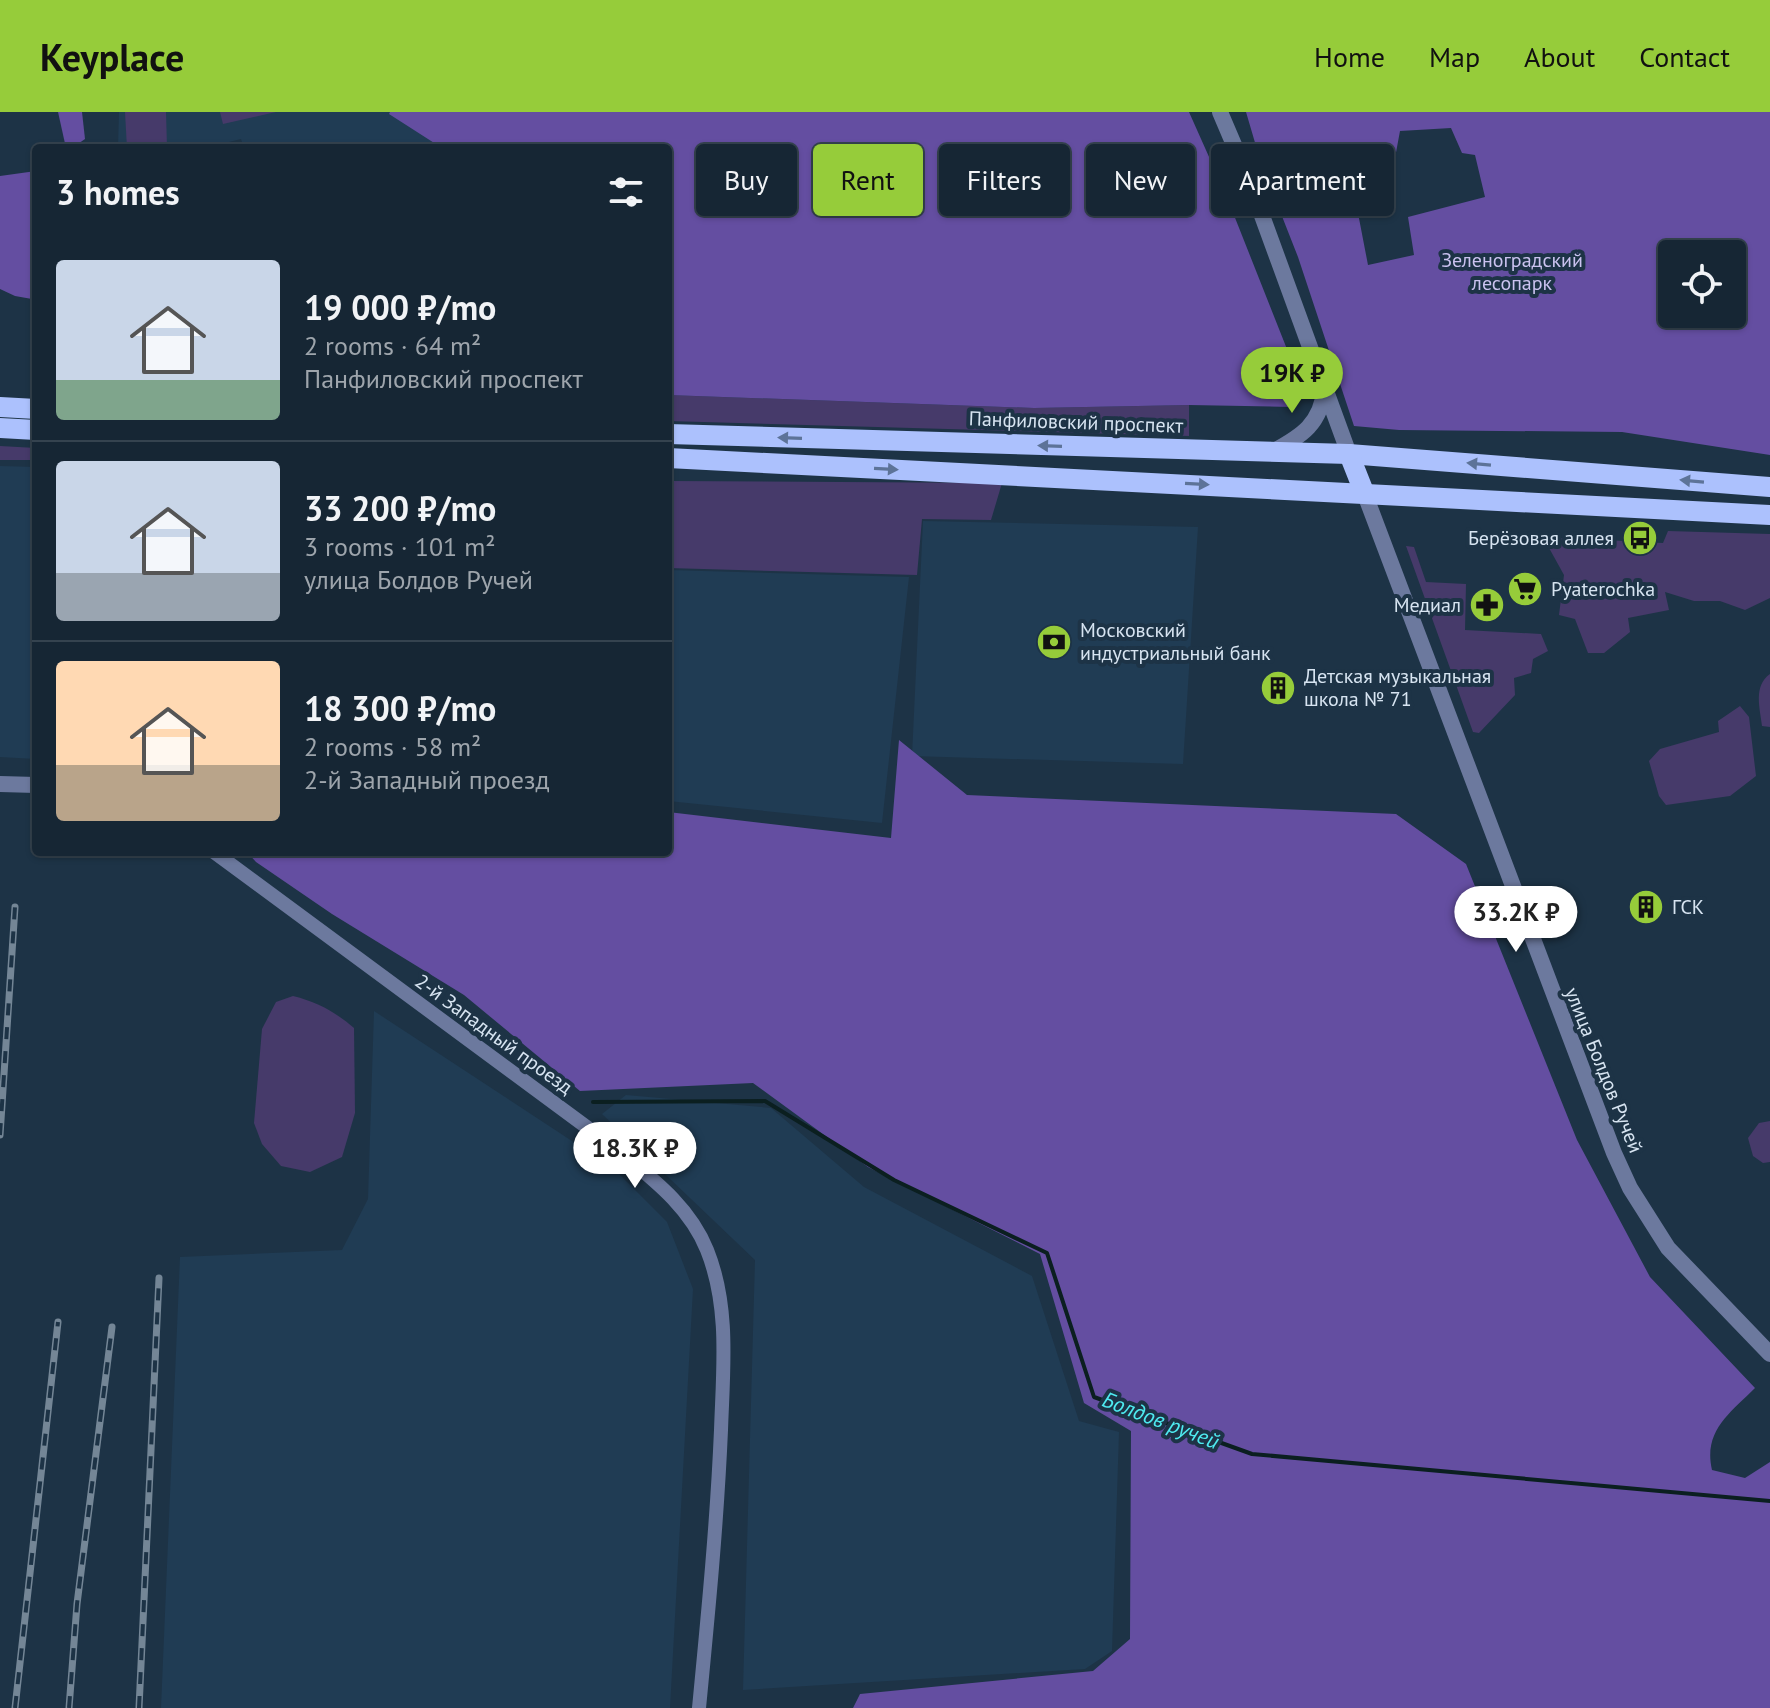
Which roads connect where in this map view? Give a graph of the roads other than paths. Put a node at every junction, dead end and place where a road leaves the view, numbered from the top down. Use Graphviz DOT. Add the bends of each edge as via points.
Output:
graph roads {
  1 [pos="1220,112"];
  2 [pos="1325,386"];
  3 [pos="0,407"];
  4 [pos="32,409"];
  5 [pos="0,428"];
  6 [pos="32,430"];
  7 [pos="672,434"];
  8 [pos="1271,452"];
  9 [pos="1349,454"];
  10 [pos="672,458"];
  11 [pos="1770,487"];
  12 [pos="1364,492"];
  13 [pos="1770,515"];
  14 [pos="0,784"];
  15 [pos="32,785"];
  16 [pos="219,856"];
  17 [pos="1770,1354"];
  18 [pos="699,1708"];
  1 -- 2 [label="street"];
  2 -- 8 [label="street" via="1315,420"];
  2 -- 9 [label="street"];
  3 -- 4 [label="main road"];
  5 -- 6 [label="main road"];
  8 -- 7 [label="main road, Панфиловский проспект, one-way"];
  8 -- 9 [label="main road, Панфиловский проспект"];
  11 -- 9 [label="main road, Панфиловский проспект, one-way"];
  9 -- 12 [label="main road"];
  10 -- 12 [label="main road, one-way"];
  12 -- 13 [label="main road"];
  12 -- 17 [label="street, улица Болдов Ручей" via="1630,1188 1668,1248"];
  14 -- 15 [label="street"];
  16 -- 18 [label="street, 2-й Западный проезд" via="615,1148 672,1196 692,1222 707,1250 720,1298 724,1351 716,1529"];
}
